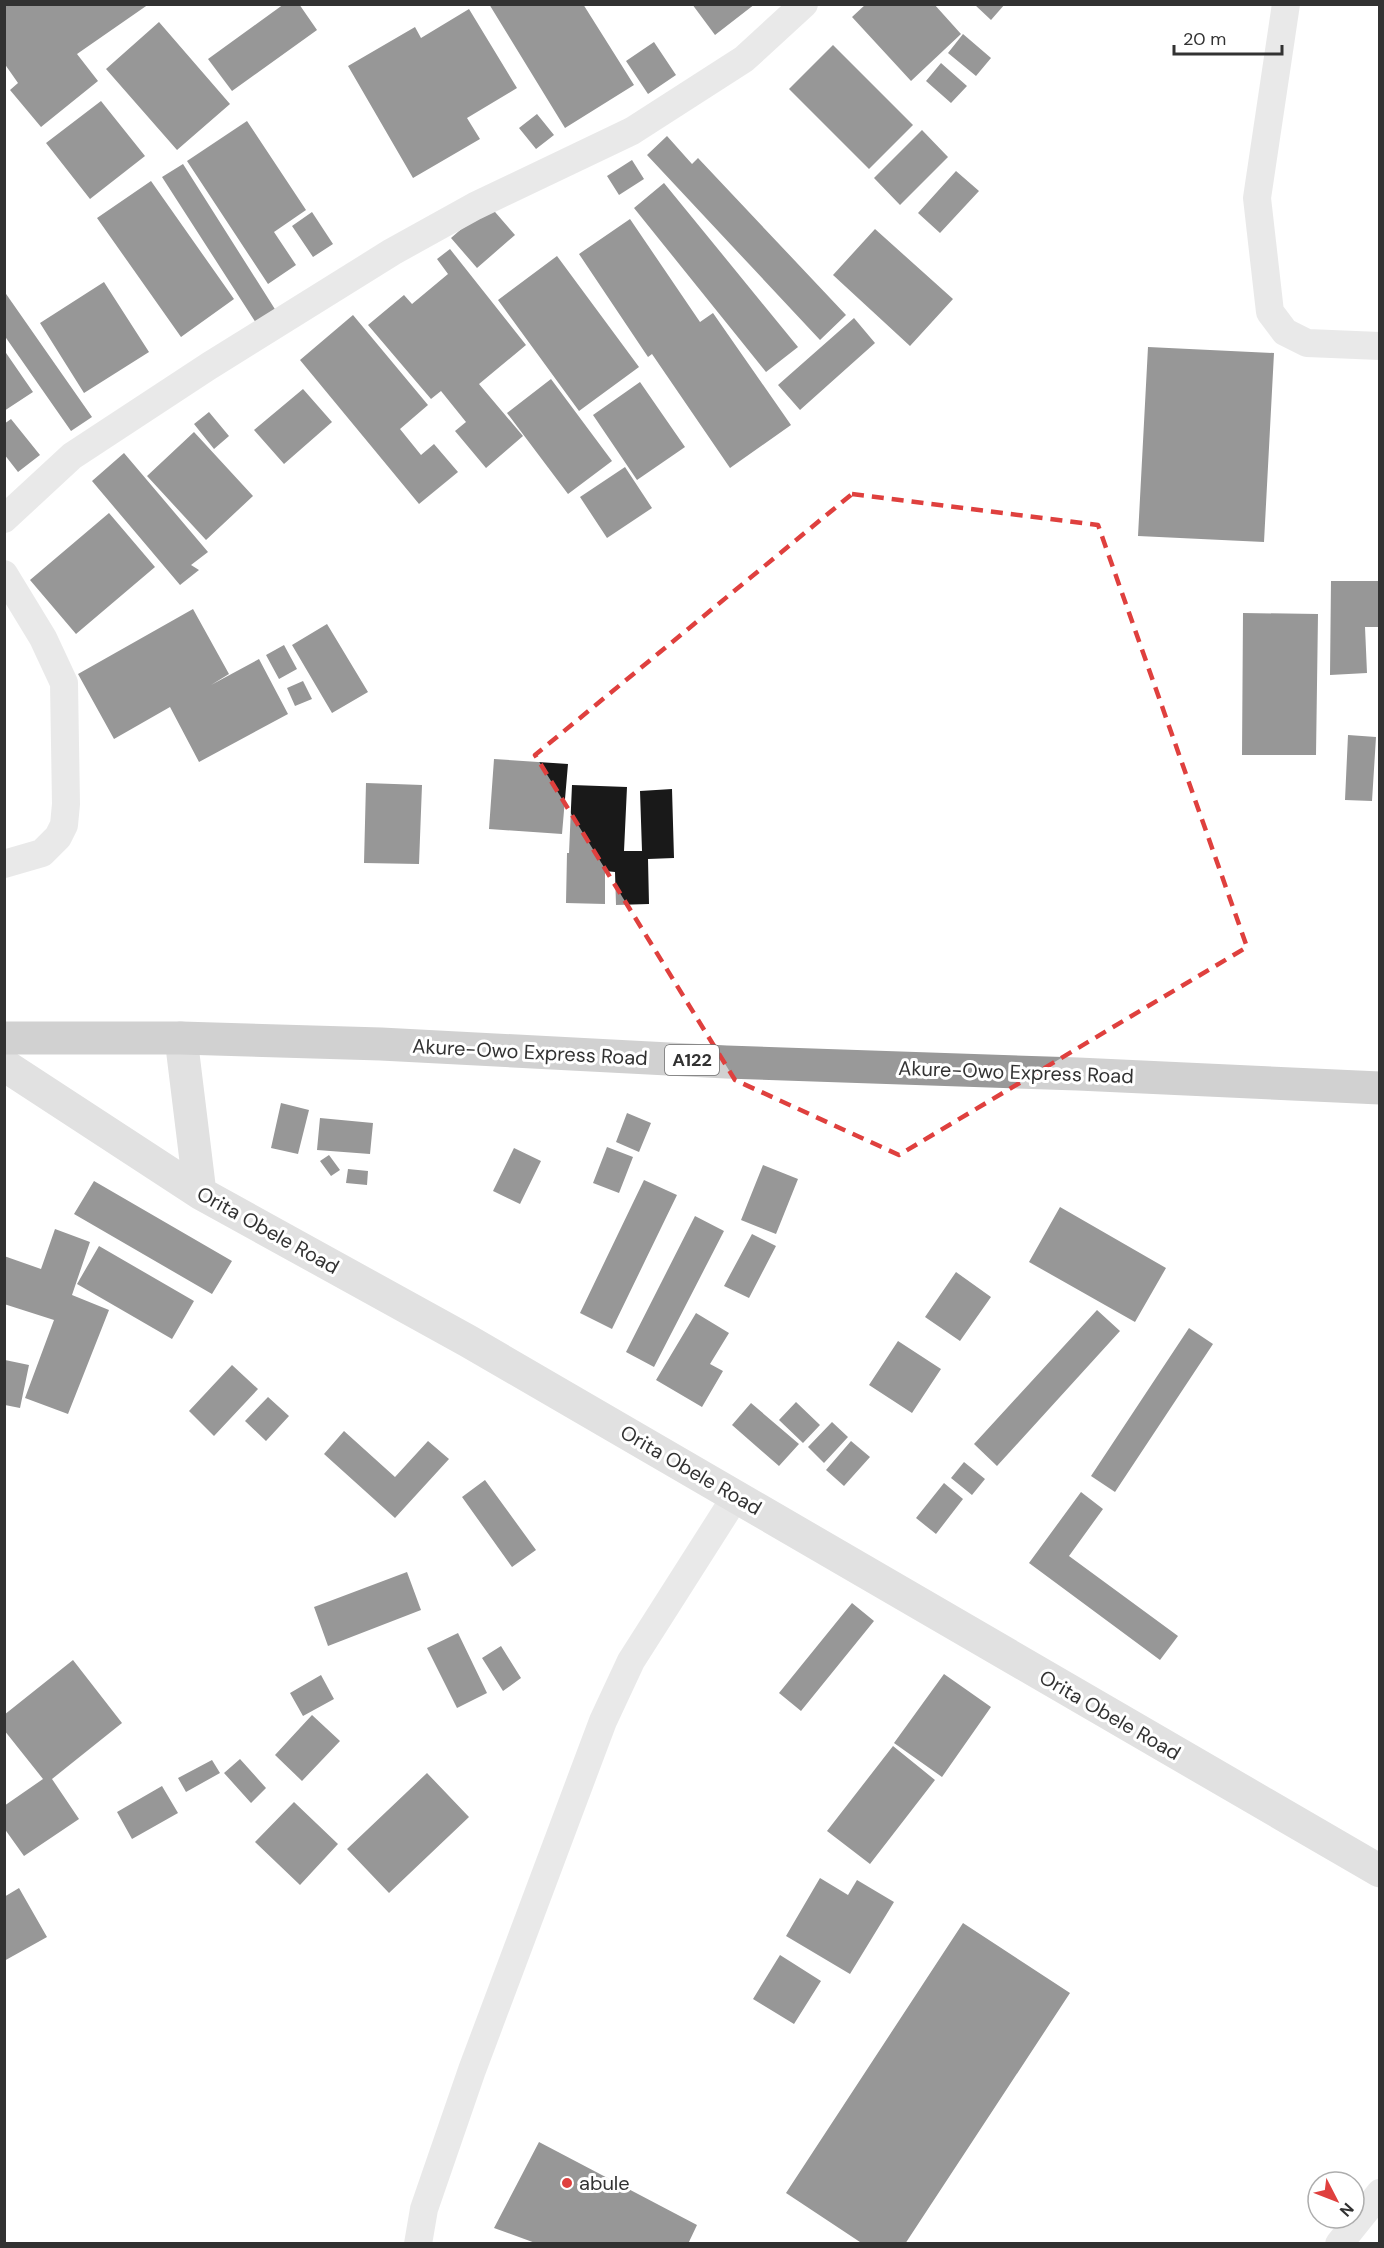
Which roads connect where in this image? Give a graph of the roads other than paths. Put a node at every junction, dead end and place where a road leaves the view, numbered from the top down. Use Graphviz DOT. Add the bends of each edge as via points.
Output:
graph roads {
  1 [pos="804,4"];
  2 [pos="1286,4"];
  3 [pos="1380,346"];
  4 [pos="4,519"];
  5 [pos="4,574"];
  6 [pos="4,864"];
  7 [pos="4,1038"];
  8 [pos="181,1038"];
  9 [pos="4,1065"];
  10 [pos="1380,1088"];
  11 [pos="200,1193"];
  12 [pos="736,1496"];
  13 [pos="1380,1871"];
  14 [pos="1380,2193"];
  15 [pos="418,2244"];
  16 [pos="1339,2244"];
  1 -- 4 [label="street" via="744,59 632,131 475,206 392,252 209,366 72,456"];
  2 -- 3 [label="street" via="1257,198 1270,312 1284,332 1307,343"];
  5 -- 6 [label="street" via="43,638 64,683 66,782 64,825 58,837 42,853"];
  7 -- 8 [label="highway, Akure-Owo Express Road / A122"];
  8 -- 10 [label="highway, Akure-Owo Express Road / A122"];
  8 -- 11 [label="main road"];
  9 -- 11 [label="main road, Orita Obele Road"];
  11 -- 12 [label="main road, Orita Obele Road" via="468,1341"];
  12 -- 13 [label="main road, Orita Obele Road"];
  12 -- 15 [label="street" via="631,1661 603,1721 472,2070 424,2209"];
  14 -- 16 [label="street"];
}
